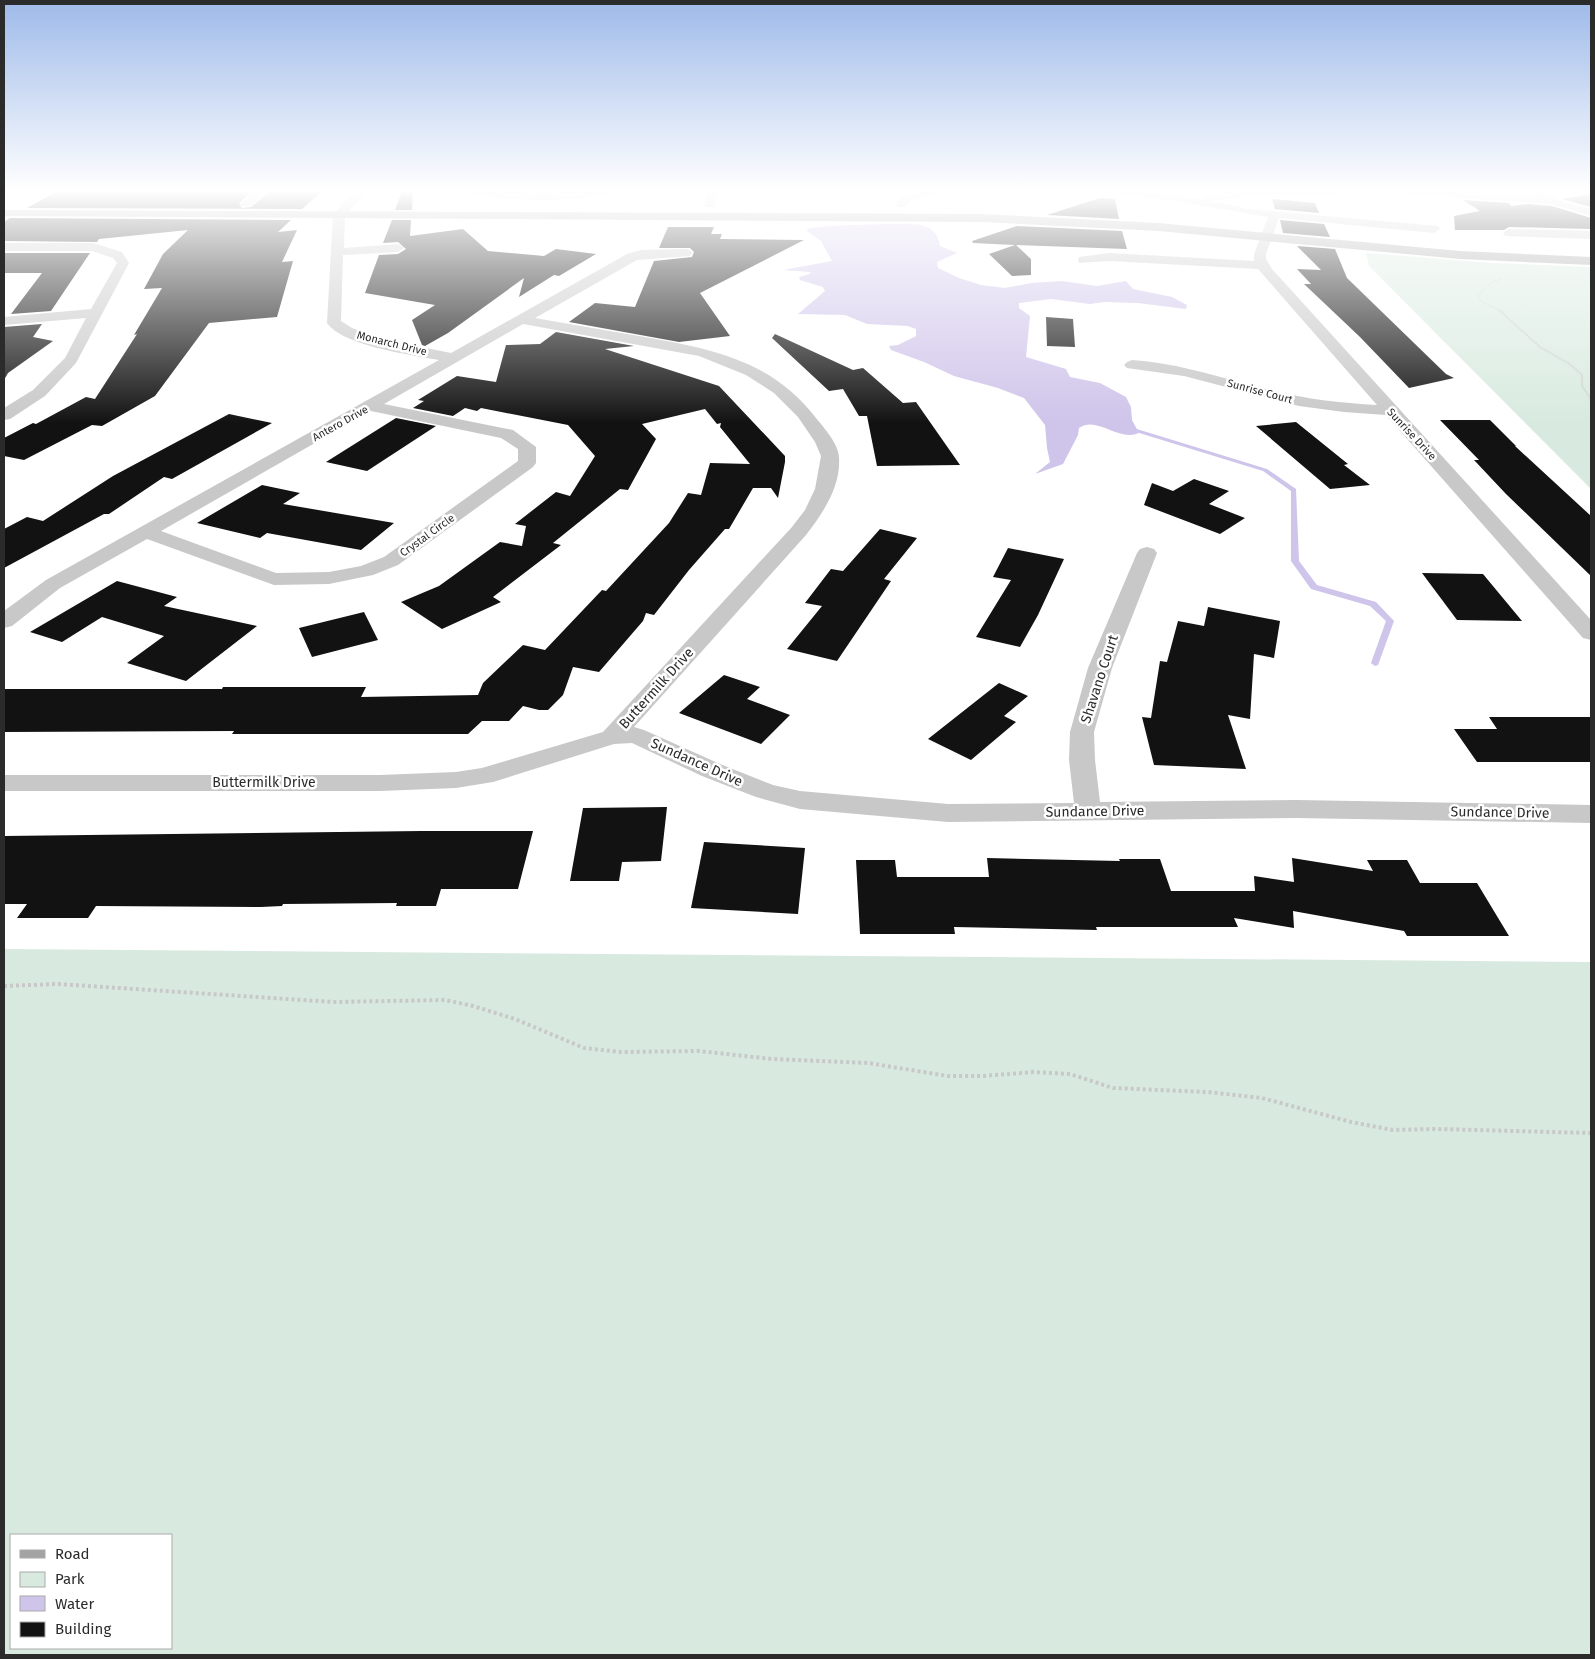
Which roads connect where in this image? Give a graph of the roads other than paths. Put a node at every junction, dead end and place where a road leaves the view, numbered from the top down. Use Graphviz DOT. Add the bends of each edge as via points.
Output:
graph roads {
  1 [pos="120,268"];
  2 [pos="337,268"];
  3 [pos="612,268"];
  4 [pos="1264,268"];
  5 [pos="96,313"];
  6 [pos="522,320"];
  7 [pos="4,321"];
  8 [pos="455,358"];
  9 [pos="1132,365"];
  10 [pos="370,406"];
  11 [pos="1390,410"];
  12 [pos="4,415"];
  13 [pos="145,532"];
  14 [pos="1147,554"];
  15 [pos="4,621"];
  16 [pos="1591,633"];
  17 [pos="612,737"];
  18 [pos="4,783"];
  19 [pos="1088,811"];
  20 [pos="1591,814"];
  1 -- 5 [label="street"];
  2 -- 8 [label="street, Monarch Drive" via="334,323 367,339"];
  3 -- 6 [label="street, Antero Drive"];
  4 -- 11 [label="street, Sunrise Drive"];
  5 -- 7 [label="street"];
  5 -- 12 [label="street" via="71,360 52,382"];
  6 -- 8 [label="street, Antero Drive"];
  6 -- 17 [label="street, Buttermilk Drive" via="702,352 727,360 766,378 786,393 821,436 830,455 820,503 799,531"];
  8 -- 10 [label="street, Antero Drive"];
  9 -- 11 [label="street, Sunrise Court" via="1177,368 1302,403"];
  10 -- 13 [label="street, Antero Drive"];
  10 -- 13 [label="street, Crystal Circle" via="507,434 527,447 527,463 391,561 366,572 321,580 274,579"];
  11 -- 16 [label="street, Sunrise Drive"];
  13 -- 15 [label="street, Antero Drive" via="53,584"];
  14 -- 19 [label="street, Shavano Court" via="1100,668 1082,732"];
  17 -- 18 [label="street, Buttermilk Drive" via="484,776 456,780"];
  17 -- 19 [label="street, Sundance Drive" via="635,735 711,770 765,791 800,800 948,813"];
  19 -- 20 [label="street, Sundance Drive" via="1297,809"];
}
